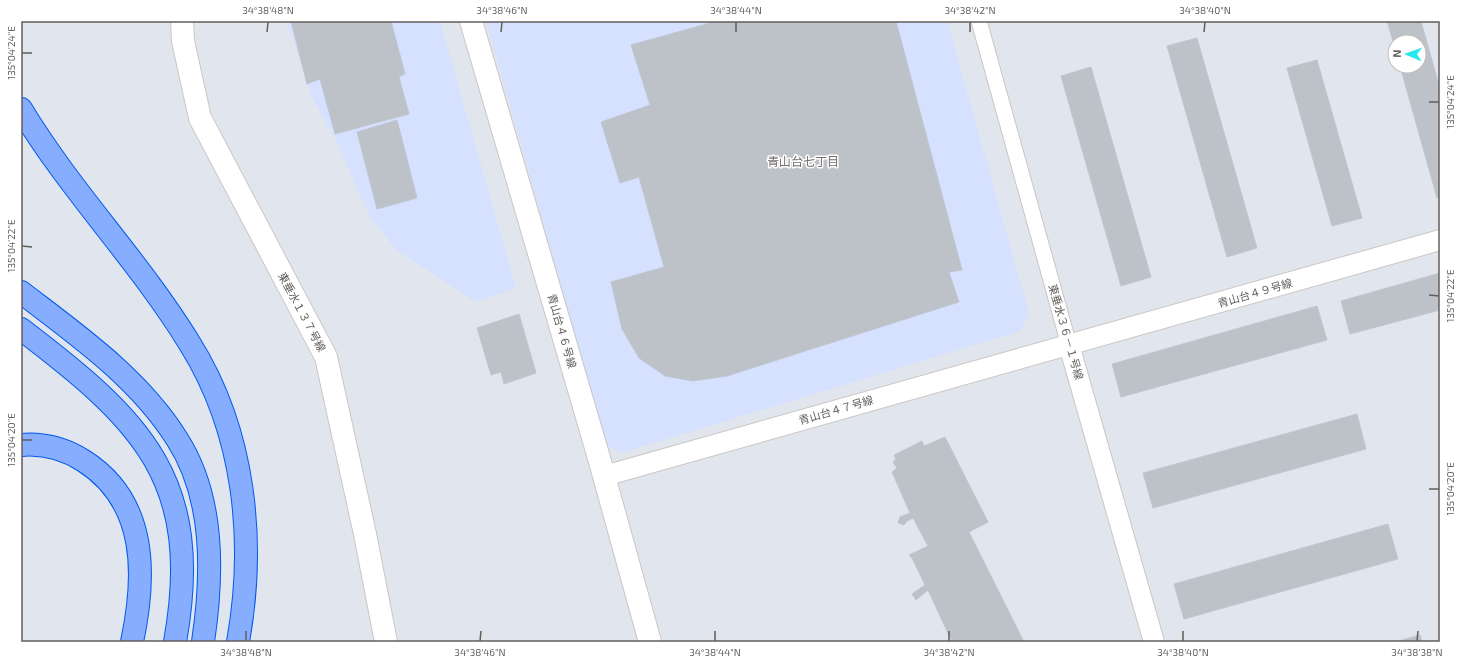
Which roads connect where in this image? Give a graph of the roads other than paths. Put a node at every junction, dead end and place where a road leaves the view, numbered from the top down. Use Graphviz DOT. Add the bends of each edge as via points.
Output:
graph roads {
  1 [pos="182,21"];
  2 [pos="471,21"];
  3 [pos="980,21"];
  4 [pos="21,109"];
  5 [pos="1440,240"];
  6 [pos="21,292"];
  7 [pos="21,329"];
  8 [pos="1069,345"];
  9 [pos="21,445"];
  10 [pos="604,476"];
  11 [pos="132,642"];
  12 [pos="175,642"];
  13 [pos="203,642"];
  14 [pos="238,642"];
  15 [pos="386,642"];
  16 [pos="650,642"];
  17 [pos="1154,642"];
  1 -- 15 [label="street, 東垂水１３７号線" via="183,40 200,118 326,357"];
  2 -- 10 [label="street, 青山台４６号線"];
  3 -- 8 [label="street, 東垂水３６－１号線"];
  4 -- 14 [label="highway" via="69,180 162,303 191,345 214,387 229,428 246,521 243,618"];
  5 -- 8 [label="street, 青山台４９号線"];
  6 -- 13 [label="highway" via="109,362 138,390 178,440 192,470 202,501 208,535 209,580"];
  7 -- 12 [label="highway" via="96,389 130,424 151,452 167,481 176,510 183,577"];
  8 -- 10 [label="street, 青山台４７号線"];
  8 -- 17 [label="street, 東垂水３６－１号線"];
  9 -- 11 [label="highway" via="55,447 77,456 97,470 114,487 128,510 136,533 140,560 138,613"];
  10 -- 16 [label="street, 青山台４６号線"];
}
